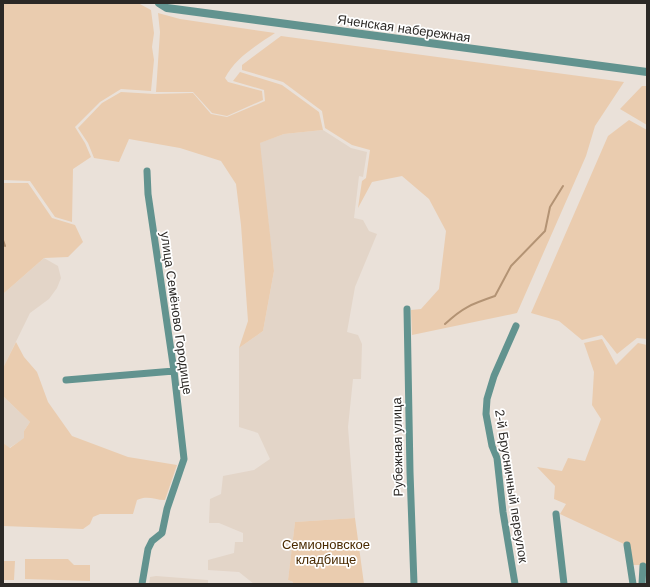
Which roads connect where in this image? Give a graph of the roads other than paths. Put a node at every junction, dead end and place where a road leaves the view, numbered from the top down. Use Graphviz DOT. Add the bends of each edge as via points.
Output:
graph roads {
  1 [pos="159,3"];
  2 [pos="647,72"];
  3 [pos="147,171"];
  4 [pos="406,309"];
  5 [pos="516,326"];
  6 [pos="174,370"];
  7 [pos="66,380"];
  8 [pos="556,514"];
  9 [pos="626,545"];
  10 [pos="643,566"];
  11 [pos="142,584"];
  12 [pos="414,584"];
  13 [pos="515,584"];
  14 [pos="564,584"];
  15 [pos="634,584"];
  16 [pos="642,584"];
  1 -- 2 [label="street, Яченская набережная" via="175,9"];
  3 -- 6 [label="street, улица Семёново Городище" via="148,194"];
  4 -- 12 [label="street, Рубежная улица"];
  5 -- 13 [label="street, 2-й Брусничный переулок" via="494,376 487,399 486,414 497,458"];
  6 -- 7 [label="street"];
  6 -- 11 [label="street, улица Семёново Городище" via="184,459 167,509 162,533 152,541 148,549"];
  8 -- 14 [label="street"];
  9 -- 15 [label="street"];
  10 -- 16 [label="street"];
}
